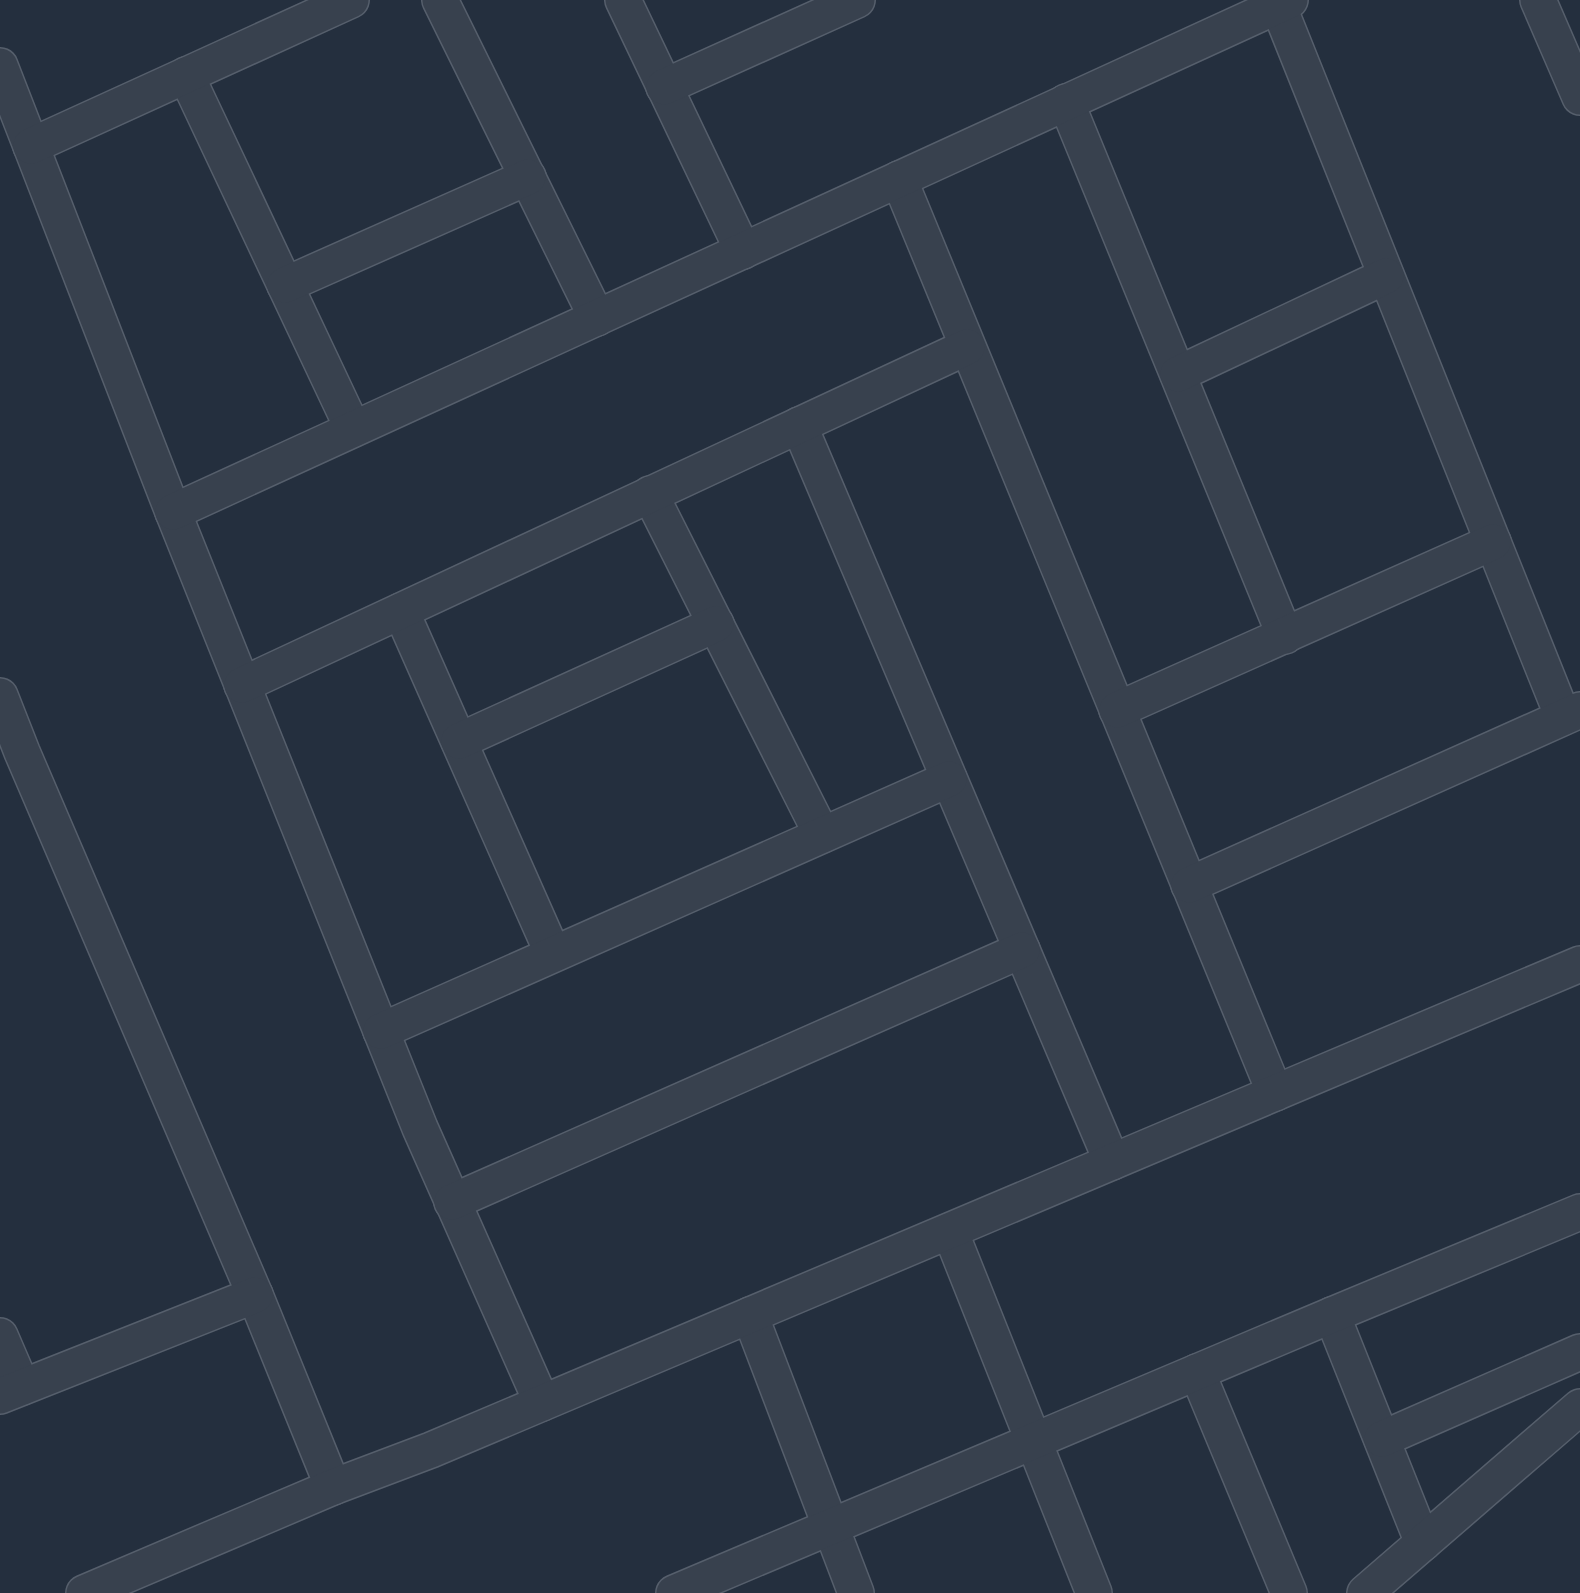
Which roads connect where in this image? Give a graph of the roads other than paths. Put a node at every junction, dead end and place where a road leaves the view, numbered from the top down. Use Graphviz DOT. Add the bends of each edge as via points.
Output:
graph roads {
  1 [pos="351,0"];
  2 [pos="440,0"];
  3 [pos="623,0"];
  4 [pos="857,0"];
  5 [pos="1538,0"];
  6 [pos="1284,3"];
  7 [pos="814,9"];
  8 [pos="0,66"];
  9 [pos="186,75"];
  10 [pos="664,86"];
  11 [pos="1580,97"];
  12 [pos="1066,102"];
  13 [pos="31,146"];
  14 [pos="528,177"];
  15 [pos="899,179"];
  16 [pos="743,251"];
  17 [pos="1386,276"];
  18 [pos="285,285"];
  19 [pos="597,318"];
  20 [pos="967,347"];
  21 [pos="1178,374"];
  22 [pos="799,425"];
  23 [pos="353,429"];
  24 [pos="650,494"];
  25 [pos="173,512"];
  26 [pos="1493,542"];
  27 [pos="401,611"];
  28 [pos="716,624"];
  29 [pos="1285,636"];
  30 [pos="242,685"];
  31 [pos="0,696"];
  32 [pos="1117,710"];
  33 [pos="1572,713"];
  34 [pos="459,741"];
  35 [pos="11,757"];
  36 [pos="949,779"];
  37 [pos="822,835"];
  38 [pos="1189,885"];
  39 [pos="1022,950"];
  40 [pos="554,954"];
  41 [pos="1580,964"];
  42 [pos="381,1031"];
  43 [pos="1275,1093"];
  44 [pos="1112,1162"];
  45 [pos="452,1202"];
  46 [pos="1580,1212"];
  47 [pos="950,1231"];
  48 [pos="255,1295"];
  49 [pos="750,1315"];
  50 [pos="1332,1315"];
  51 [pos="0,1336"];
  52 [pos="1580,1352"];
  53 [pos="1196,1372"];
  54 [pos="11,1392"];
  55 [pos="542,1403"];
  56 [pos="1580,1407"];
  57 [pos="1382,1439"];
  58 [pos="1035,1440"];
  59 [pos="333,1487"];
  60 [pos="831,1526"];
  61 [pos="1423,1543"];
  62 [pos="83,1593"];
  63 [pos="674,1593"];
  64 [pos="856,1593"];
  65 [pos="1094,1593"];
  66 [pos="1289,1593"];
  67 [pos="1366,1593"];
  1 -- 9 [label="street"];
  2 -- 14 [label="street"];
  3 -- 10 [label="street"];
  4 -- 7 [label="street"];
  5 -- 11 [label="street"];
  6 -- 12 [label="street"];
  6 -- 17 [label="street"];
  7 -- 10 [label="street"];
  8 -- 13 [label="street"];
  9 -- 13 [label="street"];
  9 -- 18 [label="street"];
  10 -- 16 [label="street"];
  12 -- 15 [label="street"];
  12 -- 21 [label="street"];
  13 -- 25 [label="street"];
  14 -- 18 [label="street"];
  14 -- 19 [label="street"];
  15 -- 16 [label="street"];
  15 -- 20 [label="street"];
  16 -- 19 [label="street"];
  17 -- 21 [label="street"];
  17 -- 26 [label="street"];
  18 -- 23 [label="street"];
  19 -- 23 [label="street"];
  20 -- 22 [label="street"];
  20 -- 32 [label="street"];
  21 -- 29 [label="street"];
  22 -- 24 [label="street"];
  22 -- 36 [label="street"];
  23 -- 25 [label="street"];
  24 -- 27 [label="street"];
  24 -- 28 [label="street"];
  25 -- 30 [label="street"];
  26 -- 29 [label="street"];
  26 -- 33 [label="street"];
  27 -- 30 [label="street"];
  27 -- 34 [label="street"];
  28 -- 34 [label="street"];
  28 -- 37 [label="street"];
  29 -- 32 [label="street"];
  30 -- 42 [label="street"];
  31 -- 35 [label="street"];
  32 -- 38 [label="street"];
  33 -- 38 [label="street"];
  34 -- 40 [label="street"];
  35 -- 48 [label="street"];
  36 -- 37 [label="street"];
  36 -- 39 [label="street"];
  37 -- 40 [label="street"];
  38 -- 43 [label="street"];
  39 -- 44 [label="street"];
  39 -- 45 [label="street"];
  40 -- 42 [label="street"];
  41 -- 43 [label="street"];
  42 -- 45 [label="street"];
  43 -- 44 [label="street"];
  44 -- 47 [label="street"];
  45 -- 55 [label="street"];
  46 -- 50 [label="street"];
  47 -- 49 [label="street"];
  47 -- 58 [label="street"];
  48 -- 54 [label="street"];
  48 -- 59 [label="street"];
  49 -- 55 [label="street"];
  49 -- 60 [label="street"];
  50 -- 53 [label="street"];
  50 -- 57 [label="street"];
  51 -- 54 [label="street"];
  52 -- 57 [label="street"];
  53 -- 58 [label="street"];
  53 -- 66 [label="street"];
  55 -- 59 [label="street"];
  56 -- 61 [label="street"];
  57 -- 61 [label="street"];
  58 -- 60 [label="street"];
  58 -- 65 [label="street"];
  59 -- 62 [label="street"];
  60 -- 63 [label="street"];
  60 -- 64 [label="street"];
  61 -- 67 [label="street"];
}
